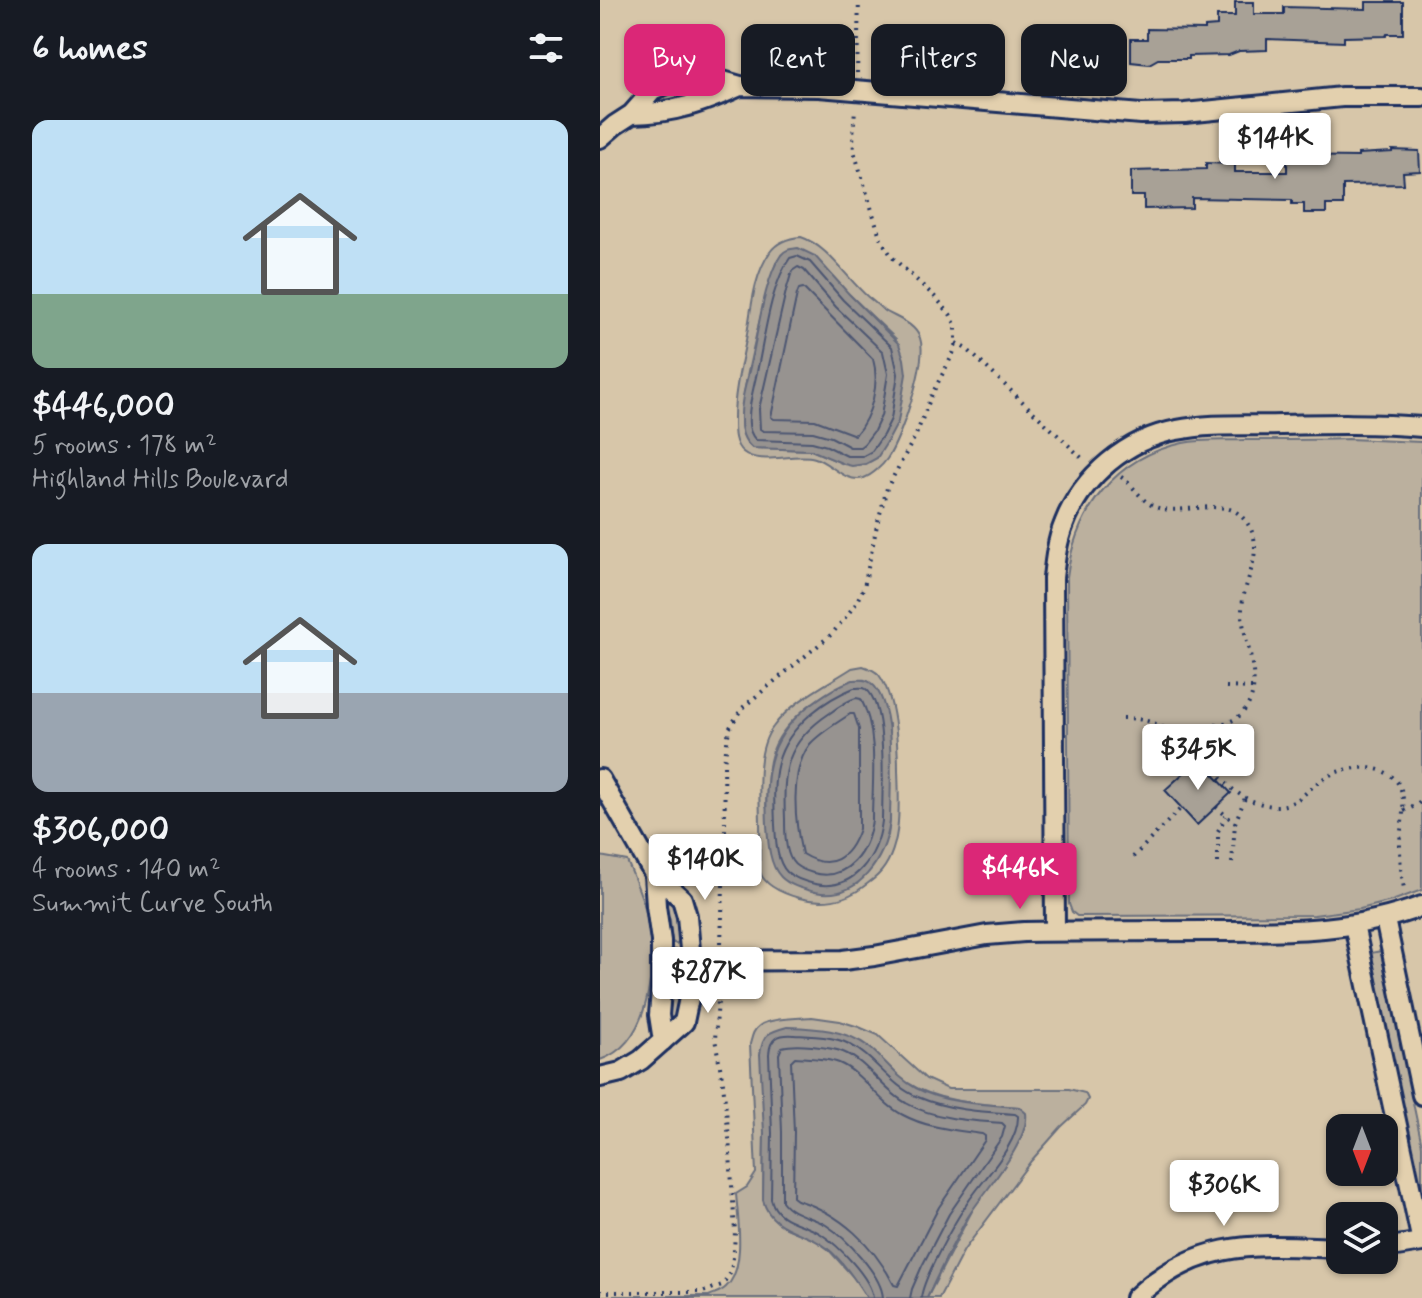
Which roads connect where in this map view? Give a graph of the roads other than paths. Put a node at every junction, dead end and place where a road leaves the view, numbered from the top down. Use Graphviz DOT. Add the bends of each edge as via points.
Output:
graph roads {
  1 [pos="740,86"];
  2 [pos="1422,97"];
  3 [pos="632,114"];
  4 [pos="600,138"];
  5 [pos="1422,427"];
  6 [pos="600,779"];
  7 [pos="654,874"];
  8 [pos="1422,906"];
  9 [pos="1385,919"];
  10 [pos="1354,925"];
  11 [pos="1055,931"];
  12 [pos="661,961"];
  13 [pos="691,961"];
  14 [pos="663,1041"];
  15 [pos="600,1077"];
  16 [pos="1422,1095"];
  17 [pos="1422,1242"];
  18 [pos="1398,1246"];
  19 [pos="1326,1247"];
  20 [pos="1135,1298"];
  1 -- 2 [label="street" via="819,87 1159,114 1342,97"];
  1 -- 3 [label="street" via="661,113"];
  1 -- 3 [label="street" via="702,75 678,80 654,89"];
  3 -- 4 [label="street"];
  5 -- 11 [label="street" via="1334,424 1177,430 1130,446 1080,495 1063,526 1053,578"];
  6 -- 7 [label="street"];
  7 -- 12 [label="street"];
  7 -- 13 [label="street" via="682,899"];
  8 -- 9 [label="street"];
  9 -- 10 [label="street"];
  9 -- 16 [label="street"];
  10 -- 11 [label="street" via="1287,931"];
  10 -- 17 [label="street"];
  11 -- 13 [label="street" via="987,935 843,960"];
  12 -- 13 [label="street"];
  12 -- 14 [label="street"];
  13 -- 14 [label="street" via="684,1022"];
  14 -- 15 [label="street" via="628,1068"];
  17 -- 18 [label="street"];
  19 -- 20 [label="street" via="1229,1248 1184,1264"];
}
